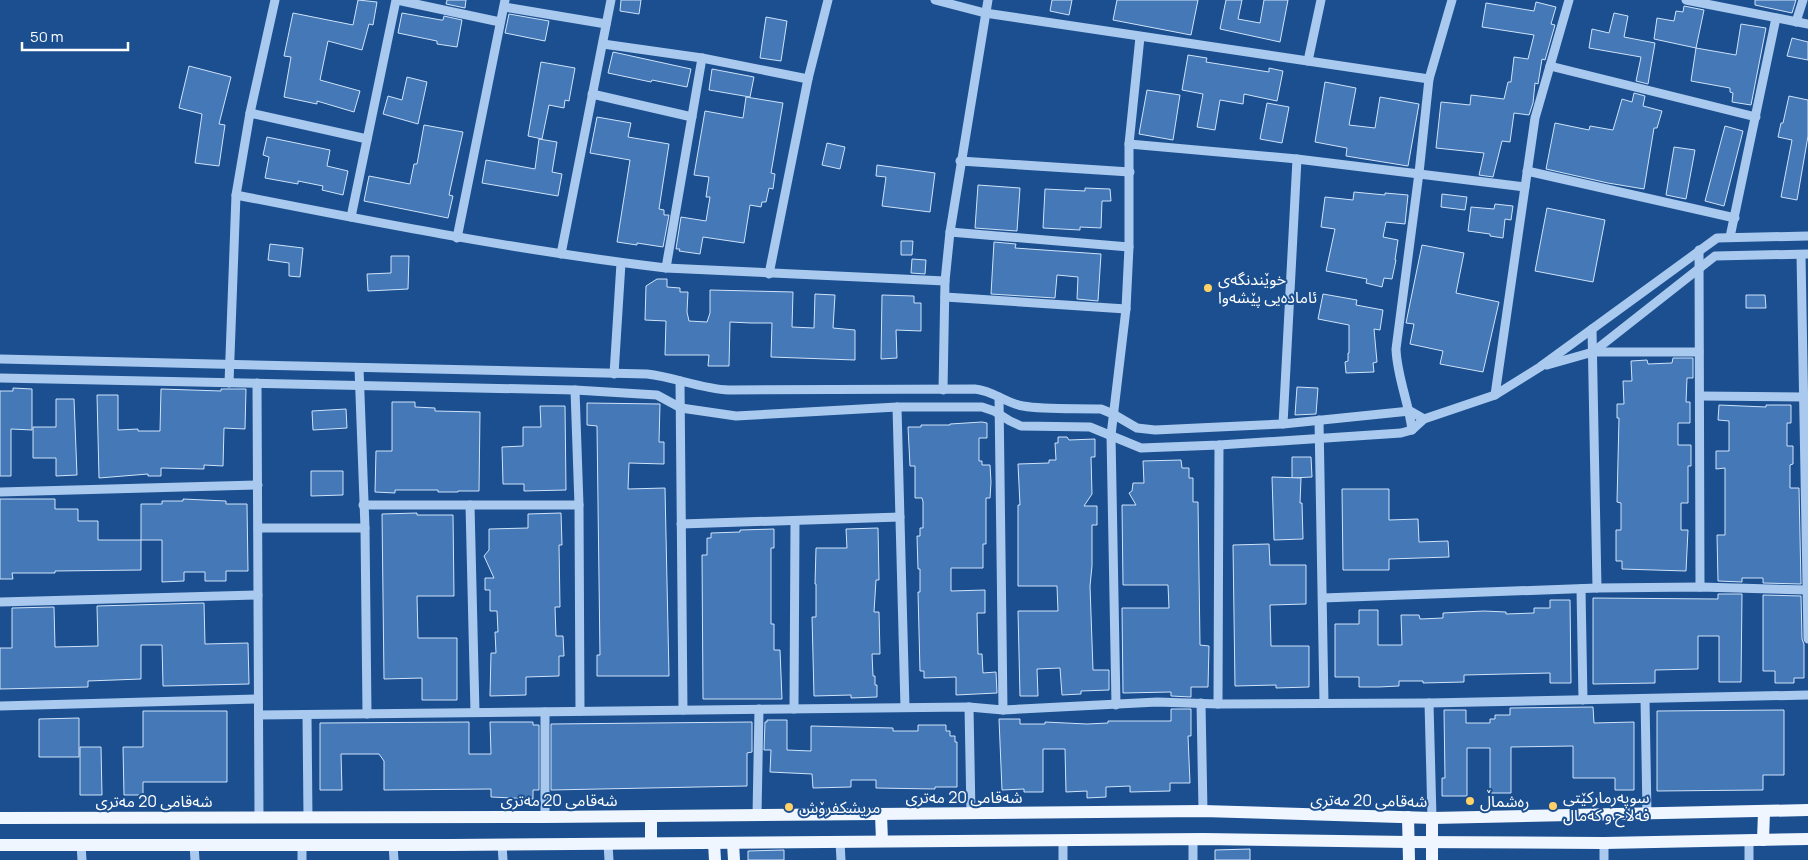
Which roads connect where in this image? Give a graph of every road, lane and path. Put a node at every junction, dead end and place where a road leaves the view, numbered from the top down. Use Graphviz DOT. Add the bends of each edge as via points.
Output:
graph roads {
  1 [pos="275,0"];
  2 [pos="396,0"];
  3 [pos="611,0"];
  4 [pos="828,0"];
  5 [pos="935,0"];
  6 [pos="988,0"];
  7 [pos="1321,0"];
  8 [pos="1452,0"];
  9 [pos="1569,0"];
  10 [pos="1686,0"];
  11 [pos="1803,0"];
  12 [pos="504,3"];
  13 [pos="985,13"];
  14 [pos="1776,18"];
  15 [pos="500,22"];
  16 [pos="1796,22"];
  17 [pos="606,24"];
  18 [pos="1808,24"];
  19 [pos="1140,37"];
  20 [pos="603,44"];
  21 [pos="702,58"];
  22 [pos="1308,60"];
  23 [pos="1550,66"];
  24 [pos="808,79"];
  25 [pos="1429,79"];
  26 [pos="592,94"];
  27 [pos="250,112"];
  28 [pos="692,117"];
  29 [pos="1756,117"];
  30 [pos="367,139"];
  31 [pos="1129,144"];
  32 [pos="1297,159"];
  33 [pos="960,161"];
  34 [pos="1527,171"];
  35 [pos="1130,172"];
  36 [pos="1419,173"];
  37 [pos="1525,187"];
  38 [pos="236,195"];
  39 [pos="351,217"];
  40 [pos="1735,218"];
  41 [pos="950,232"];
  42 [pos="1808,236"];
  43 [pos="1730,237"];
  44 [pos="458,238"];
  45 [pos="1129,247"];
  46 [pos="1699,250"];
  47 [pos="561,254"];
  48 [pos="1805,255"];
  49 [pos="621,263"];
  50 [pos="666,268"];
  51 [pos="1699,268"];
  52 [pos="769,274"];
  53 [pos="945,282"];
  54 [pos="945,297"];
  55 [pos="1126,309"];
  56 [pos="1592,329"];
  57 [pos="1593,352"];
  58 [pos="1699,352"];
  59 [pos="0,359"];
  60 [pos="229,365"];
  61 [pos="1540,367"];
  62 [pos="359,368"];
  63 [pos="614,374"];
  64 [pos="0,378"];
  65 [pos="680,381"];
  66 [pos="229,383"];
  67 [pos="257,383"];
  68 [pos="360,386"];
  69 [pos="575,390"];
  70 [pos="943,390"];
  71 [pos="1495,395"];
  72 [pos="1700,396"];
  73 [pos="999,397"];
  74 [pos="1804,397"];
  75 [pos="897,407"];
  76 [pos="681,408"];
  77 [pos="1410,411"];
  78 [pos="999,414"];
  79 [pos="1113,414"];
  80 [pos="1424,419"];
  81 [pos="1319,420"];
  82 [pos="1283,424"];
  83 [pos="1412,430"];
  84 [pos="1111,435"];
  85 [pos="1320,438"];
  86 [pos="1219,445"];
  87 [pos="1807,479"];
  88 [pos="258,485"];
  89 [pos="0,492"];
  90 [pos="363,505"];
  91 [pos="470,505"];
  92 [pos="579,505"];
  93 [pos="900,517"];
  94 [pos="796,520"];
  95 [pos="681,524"];
  96 [pos="258,528"];
  97 [pos="365,528"];
  98 [pos="1700,587"];
  99 [pos="1597,588"];
  100 [pos="1581,589"];
  101 [pos="1807,590"];
  102 [pos="258,595"];
  103 [pos="1323,598"];
  104 [pos="0,602"];
  105 [pos="1808,639"];
  106 [pos="1808,694"];
  107 [pos="258,699"];
  108 [pos="1645,699"];
  109 [pos="1583,700"];
  110 [pos="1202,703"];
  111 [pos="1324,703"];
  112 [pos="1429,703"];
  113 [pos="1218,704"];
  114 [pos="1116,705"];
  115 [pos="0,706"];
  116 [pos="969,707"];
  117 [pos="905,708"];
  118 [pos="759,709"];
  119 [pos="794,709"];
  120 [pos="683,710"];
  121 [pos="1003,710"];
  122 [pos="580,711"];
  123 [pos="475,712"];
  124 [pos="545,712"];
  125 [pos="367,714"];
  126 [pos="259,715"];
  127 [pos="307,715"];
  128 [pos="1808,810"];
  129 [pos="1203,811"];
  130 [pos="1764,812"];
  131 [pos="971,813"];
  132 [pos="881,814"];
  133 [pos="1647,814"];
  134 [pos="757,815"];
  135 [pos="651,816"];
  136 [pos="545,817"];
  137 [pos="1408,817"];
  138 [pos="0,818"];
  139 [pos="259,818"];
  140 [pos="308,818"];
  141 [pos="1432,818"];
  142 [pos="1192,839"];
  143 [pos="1808,839"];
  144 [pos="1063,840"];
  145 [pos="1749,840"];
  146 [pos="1763,840"];
  147 [pos="882,841"];
  148 [pos="840,842"];
  149 [pos="1408,842"];
  150 [pos="1432,842"];
  151 [pos="651,843"];
  152 [pos="714,843"];
  153 [pos="733,843"];
  154 [pos="1604,843"];
  155 [pos="608,844"];
  156 [pos="0,845"];
  157 [pos="81,845"];
  158 [pos="194,845"];
  159 [pos="393,845"];
  160 [pos="502,845"];
  161 [pos="302,846"];
  162 [pos="82,860"];
  163 [pos="194,860"];
  164 [pos="302,860"];
  165 [pos="394,860"];
  166 [pos="503,860"];
  167 [pos="609,860"];
  168 [pos="716,860"];
  169 [pos="734,860"];
  170 [pos="841,860"];
  171 [pos="1063,860"];
  172 [pos="1193,860"];
  173 [pos="1409,860"];
  174 [pos="1432,860"];
  175 [pos="1604,860"];
  176 [pos="1749,860"];
  1 -- 27 [label="street"];
  2 -- 15 [label="street"];
  2 -- 30 [label="street"];
  3 -- 17 [label="street"];
  4 -- 24 [label="street"];
  5 -- 13 [label="street"];
  6 -- 13 [label="street"];
  7 -- 22 [label="street"];
  8 -- 25 [label="street"];
  9 -- 23 [label="street"];
  10 -- 14 [label="street"];
  11 -- 16 [label="street"];
  12 -- 15 [label="street"];
  12 -- 17 [label="street"];
  13 -- 19 [label="street"];
  13 -- 33 [label="street"];
  14 -- 16 [label="street"];
  14 -- 29 [label="street"];
  15 -- 44 [label="street"];
  16 -- 18 [label="street"];
  17 -- 20 [label="street"];
  19 -- 22 [label="street"];
  19 -- 31 [label="street"];
  20 -- 21 [label="street"];
  20 -- 26 [label="street"];
  21 -- 24 [label="street"];
  21 -- 28 [label="street"];
  22 -- 25 [label="street"];
  23 -- 29 [label="street"];
  23 -- 34 [label="street" via="1535,118"];
  24 -- 52 [label="street"];
  25 -- 36 [label="street"];
  26 -- 28 [label="street"];
  26 -- 47 [label="street"];
  27 -- 30 [label="street"];
  27 -- 38 [label="street"];
  28 -- 50 [label="street"];
  29 -- 40 [label="street"];
  30 -- 39 [label="street"];
  31 -- 32 [label="street"];
  31 -- 35 [label="street"];
  32 -- 36 [label="street"];
  32 -- 82 [label="street"];
  33 -- 35 [label="street"];
  33 -- 41 [label="street"];
  34 -- 37 [label="street"];
  34 -- 40 [label="street"];
  35 -- 45 [label="street"];
  36 -- 37 [label="street"];
  36 -- 77 [label="street" via="1396,349 1398,370"];
  37 -- 71 [label="street"];
  38 -- 39 [label="street"];
  38 -- 60 [label="street"];
  39 -- 44 [label="street"];
  40 -- 43 [label="street"];
  41 -- 45 [label="street"];
  41 -- 53 [label="street"];
  42 -- 43 [label="street"];
  43 -- 46 [label="street" via="1717,238"];
  44 -- 47 [label="street"];
  45 -- 55 [label="street"];
  46 -- 51 [label="street"];
  46 -- 56 [label="street"];
  47 -- 49 [label="street"];
  48 -- 51 [label="street" via="1715,256"];
  48 -- 74 [label="street"];
  49 -- 50 [label="street"];
  49 -- 63 [label="street"];
  50 -- 52 [label="street"];
  51 -- 57 [label="street"];
  51 -- 58 [label="street"];
  52 -- 53 [label="street"];
  53 -- 54 [label="street"];
  54 -- 55 [label="street"];
  54 -- 70 [label="street"];
  55 -- 79 [label="street"];
  56 -- 57 [label="street"];
  56 -- 61 [label="street"];
  57 -- 58 [label="street"];
  57 -- 61 [label="street"];
  57 -- 99 [label="street"];
  58 -- 72 [label="street"];
  59 -- 60 [label="street"];
  60 -- 62 [label="street"];
  60 -- 66 [label="street"];
  61 -- 71 [label="street"];
  62 -- 63 [label="street"];
  62 -- 68 [label="street"];
  63 -- 65 [label="street" via="655,375"];
  64 -- 66 [label="street"];
  65 -- 70 [label="street" via="729,390"];
  65 -- 76 [label="street"];
  66 -- 67 [label="street"];
  67 -- 68 [label="street"];
  67 -- 88 [label="street"];
  68 -- 69 [label="street"];
  68 -- 90 [label="street"];
  69 -- 76 [label="street" via="657,395"];
  69 -- 92 [label="street"];
  70 -- 73 [label="street" via="986,390"];
  71 -- 80 [label="street"];
  72 -- 74 [label="street"];
  72 -- 98 [label="street"];
  73 -- 78 [label="street"];
  73 -- 79 [label="street" via="1022,406 1101,409"];
  74 -- 87 [label="street"];
  75 -- 76 [label="street" via="736,416"];
  75 -- 78 [label="street" via="982,407"];
  75 -- 93 [label="street"];
  76 -- 95 [label="street"];
  77 -- 80 [label="street"];
  77 -- 81 [label="street"];
  77 -- 83 [label="street"];
  78 -- 84 [label="street" via="1021,426 1083,426"];
  78 -- 121 [label="street"];
  79 -- 82 [label="street" via="1143,429"];
  79 -- 84 [label="street"];
  80 -- 83 [label="street"];
  81 -- 82 [label="street"];
  81 -- 85 [label="street"];
  83 -- 85 [label="street"];
  84 -- 86 [label="street" via="1142,448"];
  84 -- 114 [label="street"];
  85 -- 86 [label="street"];
  85 -- 103 [label="street"];
  86 -- 113 [label="street"];
  87 -- 101 [label="street"];
  88 -- 89 [label="street"];
  88 -- 96 [label="street"];
  90 -- 91 [label="street"];
  90 -- 97 [label="street"];
  91 -- 92 [label="street"];
  91 -- 123 [label="street"];
  92 -- 122 [label="street"];
  93 -- 94 [label="street"];
  93 -- 117 [label="street"];
  94 -- 95 [label="street"];
  94 -- 119 [label="street"];
  95 -- 120 [label="street"];
  96 -- 97 [label="street"];
  96 -- 102 [label="street"];
  97 -- 125 [label="street"];
  98 -- 99 [label="street"];
  98 -- 101 [label="street"];
  99 -- 100 [label="street"];
  100 -- 103 [label="street"];
  100 -- 109 [label="street"];
  101 -- 105 [label="street"];
  102 -- 104 [label="street"];
  102 -- 107 [label="street"];
  103 -- 111 [label="street"];
  106 -- 108 [label="street"];
  107 -- 115 [label="street"];
  107 -- 126 [label="street"];
  108 -- 109 [label="street"];
  108 -- 133 [label="street"];
  109 -- 112 [label="street"];
  110 -- 113 [label="street"];
  110 -- 114 [label="street"];
  110 -- 129 [label="street"];
  111 -- 112 [label="street"];
  111 -- 113 [label="street"];
  112 -- 141 [label="street"];
  114 -- 121 [label="street"];
  116 -- 117 [label="street"];
  116 -- 121 [label="street"];
  116 -- 131 [label="street"];
  117 -- 119 [label="street"];
  118 -- 119 [label="street"];
  118 -- 120 [label="street"];
  118 -- 134 [label="street"];
  120 -- 122 [label="street"];
  122 -- 124 [label="street"];
  123 -- 124 [label="street"];
  123 -- 125 [label="street"];
  124 -- 136 [label="street"];
  125 -- 127 [label="street"];
  126 -- 127 [label="street"];
  126 -- 139 [label="street"];
  127 -- 140 [label="street"];
  128 -- 130 [label="main road, شەقامی 20 مەتری"];
  129 -- 131 [label="main road, شەقامی 20 مەتری"];
  129 -- 137 [label="main road, شەقامی 20 مەتری"];
  130 -- 133 [label="main road, شەقامی 20 مەتری"];
  130 -- 146 [label="main road"];
  131 -- 132 [label="main road, شەقامی 20 مەتری"];
  132 -- 134 [label="main road, شەقامی 20 مەتری"];
  132 -- 147 [label="main road"];
  133 -- 141 [label="main road, شەقامی 20 مەتری"];
  134 -- 135 [label="main road, شەقامی 20 مەتری"];
  135 -- 136 [label="main road, شەقامی 20 مەتری"];
  135 -- 151 [label="main road"];
  136 -- 140 [label="main road, شەقامی 20 مەتری"];
  137 -- 141 [label="main road, شەقامی 20 مەتری"];
  137 -- 149 [label="main road"];
  138 -- 139 [label="main road, شەقامی 20 مەتری"];
  139 -- 140 [label="main road, شەقامی 20 مەتری"];
  141 -- 150 [label="main road"];
  142 -- 144 [label="main road"];
  142 -- 149 [label="main road"];
  142 -- 172 [label="street"];
  143 -- 146 [label="main road"];
  144 -- 147 [label="main road"];
  144 -- 171 [label="street"];
  145 -- 146 [label="main road"];
  145 -- 154 [label="main road"];
  145 -- 176 [label="street"];
  147 -- 148 [label="main road"];
  148 -- 153 [label="main road"];
  148 -- 170 [label="street"];
  149 -- 150 [label="main road"];
  149 -- 173 [label="main road"];
  150 -- 154 [label="main road"];
  150 -- 174 [label="main road"];
  151 -- 152 [label="main road"];
  151 -- 155 [label="main road"];
  152 -- 153 [label="main road"];
  152 -- 168 [label="main road"];
  153 -- 169 [label="main road"];
  154 -- 175 [label="street"];
  155 -- 160 [label="main road"];
  155 -- 167 [label="street"];
  156 -- 157 [label="main road"];
  157 -- 158 [label="main road"];
  157 -- 162 [label="street"];
  158 -- 161 [label="main road"];
  158 -- 163 [label="street"];
  159 -- 160 [label="main road"];
  159 -- 161 [label="main road"];
  159 -- 165 [label="street"];
  160 -- 166 [label="street"];
  161 -- 164 [label="street"];
}
